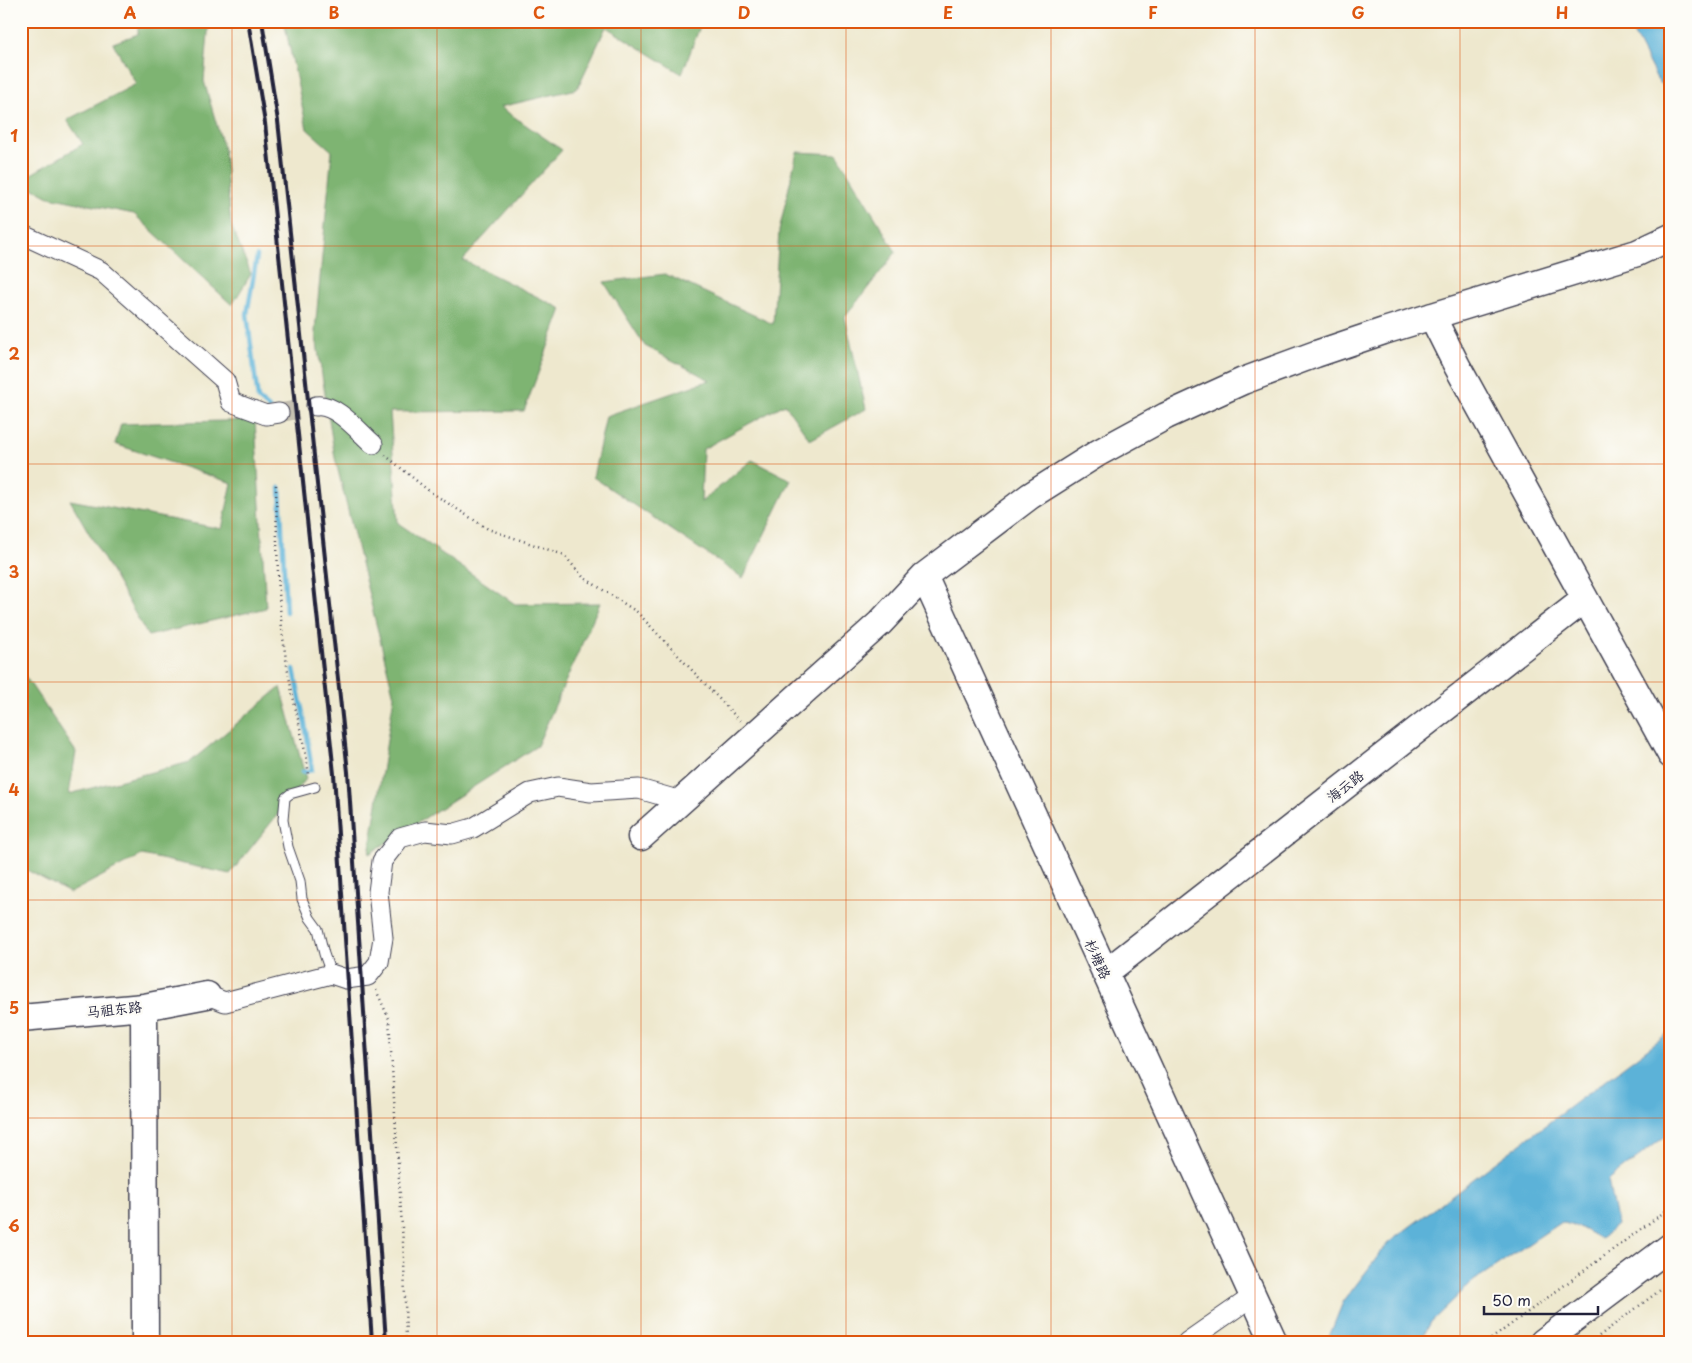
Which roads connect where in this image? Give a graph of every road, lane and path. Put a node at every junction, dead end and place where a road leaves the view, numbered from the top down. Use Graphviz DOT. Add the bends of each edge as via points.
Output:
graph roads {
  1 [pos="21,234"];
  2 [pos="1671,238"];
  3 [pos="1432,316"];
  4 [pos="316,406"];
  5 [pos="279,413"];
  6 [pos="373,444"];
  7 [pos="276,485"];
  8 [pos="924,576"];
  9 [pos="1585,599"];
  10 [pos="754,736"];
  11 [pos="1671,755"];
  12 [pos="315,787"];
  13 [pos="290,794"];
  14 [pos="681,801"];
  15 [pos="641,838"];
  16 [pos="1105,973"];
  17 [pos="331,974"];
  18 [pos="368,976"];
  19 [pos="207,994"];
  20 [pos="144,1007"];
  21 [pos="21,1018"];
  22 [pos="1671,1207"];
  23 [pos="1671,1246"];
  24 [pos="1671,1282"];
  25 [pos="1253,1296"];
  26 [pos="145,1342"];
  27 [pos="406,1342"];
  28 [pos="1187,1342"];
  29 [pos="1274,1342"];
  30 [pos="1487,1342"];
  31 [pos="1543,1342"];
  32 [pos="1591,1342"];
  1 -- 5 [label="street" via="101,271 225,380 231,402 266,415"];
  2 -- 3 [label="street" via="1604,264"];
  3 -- 8 [label="street" via="1243,381 1166,416 1098,452 1030,496"];
  3 -- 9 [label="street"];
  4 -- 6 [label="street" via="333,409"];
  6 -- 10 [label="path" via="429,491 488,529 564,555 583,577 636,612"];
  7 -- 13 [label="path" via="280,613 309,775 287,781"];
  8 -- 10 [label="street" via="880,623"];
  8 -- 16 [label="street, 杉塘路"];
  9 -- 11 [label="street"];
  9 -- 16 [label="street, 海云路"];
  10 -- 14 [label="street"];
  12 -- 13 [label="lane"];
  13 -- 17 [label="lane" via="284,798 283,820 288,847 300,881 302,899 318,930"];
  14 -- 15 [label="street"];
  14 -- 18 [label="street" via="639,789 591,792 558,787 530,793 473,828 452,834 425,831 400,838 382,861 378,892 383,938 379,962"];
  16 -- 25 [label="street, 杉塘路"];
  17 -- 18 [label="street" via="346,978"];
  17 -- 19 [label="street" via="225,1002"];
  18 -- 27 [label="path" via="389,1019"];
  19 -- 20 [label="street, 马祖东路"];
  20 -- 21 [label="street, 马祖东路"];
  20 -- 26 [label="street"];
  22 -- 30 [label="path"];
  23 -- 31 [label="street"];
  24 -- 32 [label="path"];
  25 -- 28 [label="street"];
  25 -- 29 [label="street, 杉塘路"];
}
